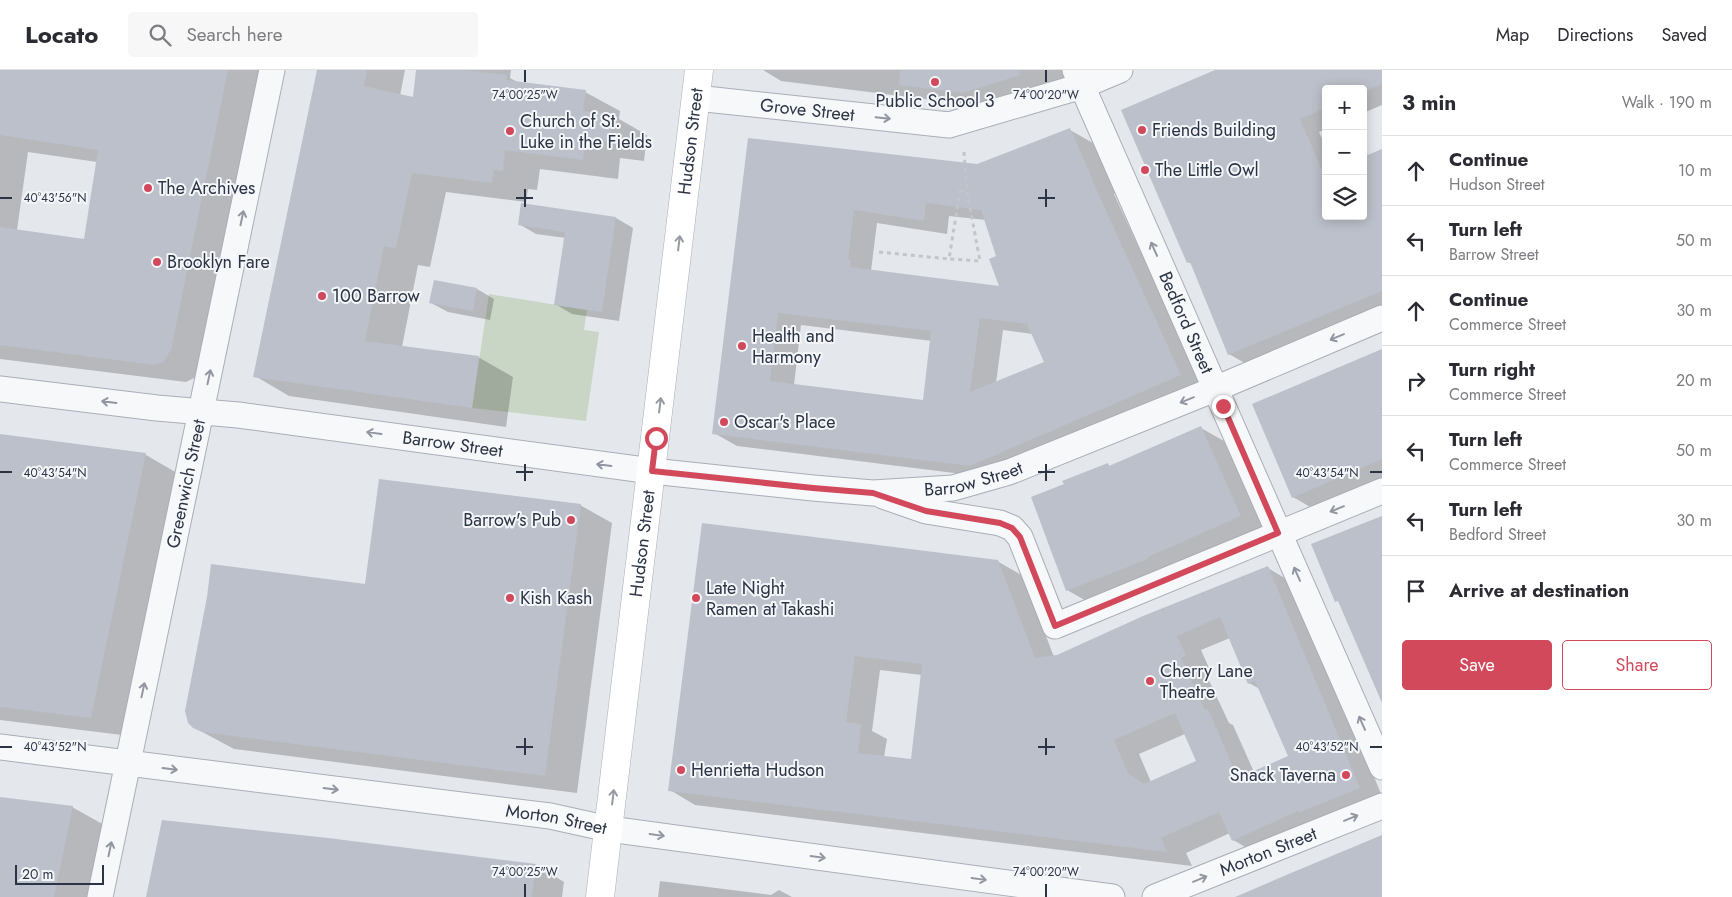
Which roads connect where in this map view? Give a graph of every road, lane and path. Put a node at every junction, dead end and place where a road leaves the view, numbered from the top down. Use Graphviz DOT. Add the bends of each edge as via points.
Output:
graph roads {
  1 [pos="272,70"];
  2 [pos="699,70"];
  3 [pos="1120,70"];
  4 [pos="1078,78"];
  5 [pos="696,98"];
  6 [pos="964,152"];
  7 [pos="967,191"];
  8 [pos="879,252"];
  9 [pos="948,259"];
  10 [pos="1382,318"];
  11 [pos="0,389"];
  12 [pos="1215,389"];
  13 [pos="201,412"];
  14 [pos="652,471"];
  15 [pos="1382,491"];
  16 [pos="873,493"];
  17 [pos="1278,533"];
  18 [pos="0,747"];
  19 [pos="128,763"];
  20 [pos="1382,768"];
  21 [pos="1382,806"];
  22 [pos="608,829"];
  23 [pos="100,897"];
  24 [pos="600,897"];
  25 [pos="1112,897"];
  26 [pos="1155,897"];
  13 -- 1 [label="street, Greenwich Street, one-way"];
  2 -- 5 [label="main road, Hudson Street"];
  3 -- 4 [label="street, Grove Street"];
  5 -- 4 [label="street, Grove Street, one-way" via="948,125"];
  12 -- 4 [label="street, Bedford Street, one-way"];
  14 -- 5 [label="main road, Hudson Street, one-way"];
  6 -- 7 [label="path"];
  7 -- 9 [label="path" via="960,191"];
  7 -- 9 [label="path" via="980,261"];
  8 -- 9 [label="path"];
  10 -- 12 [label="street, Barrow Street, one-way"];
  13 -- 11 [label="street, Barrow Street, one-way"];
  12 -- 16 [label="street, Barrow Street, one-way" via="1000,474 953,488"];
  12 -- 17 [label="street, Bedford Street"];
  14 -- 13 [label="street, Barrow Street, one-way"];
  19 -- 13 [label="street, Greenwich Street, one-way"];
  14 -- 16 [label="street, Barrow Street"];
  22 -- 14 [label="main road, Hudson Street, one-way"];
  15 -- 17 [label="street, one-way"];
  16 -- 17 [label="street" via="926,511 985,520 1012,528 1020,537 1055,626"];
  20 -- 17 [label="street, Bedford Street, one-way"];
  18 -- 19 [label="street, Morton Street"];
  19 -- 22 [label="street, Morton Street, one-way" via="550,816"];
  23 -- 19 [label="street, Greenwich Street, one-way"];
  26 -- 21 [label="street, Morton Street, one-way"];
  22 -- 24 [label="main road, Hudson Street"];
  22 -- 25 [label="street, Morton Street, one-way"];
}
